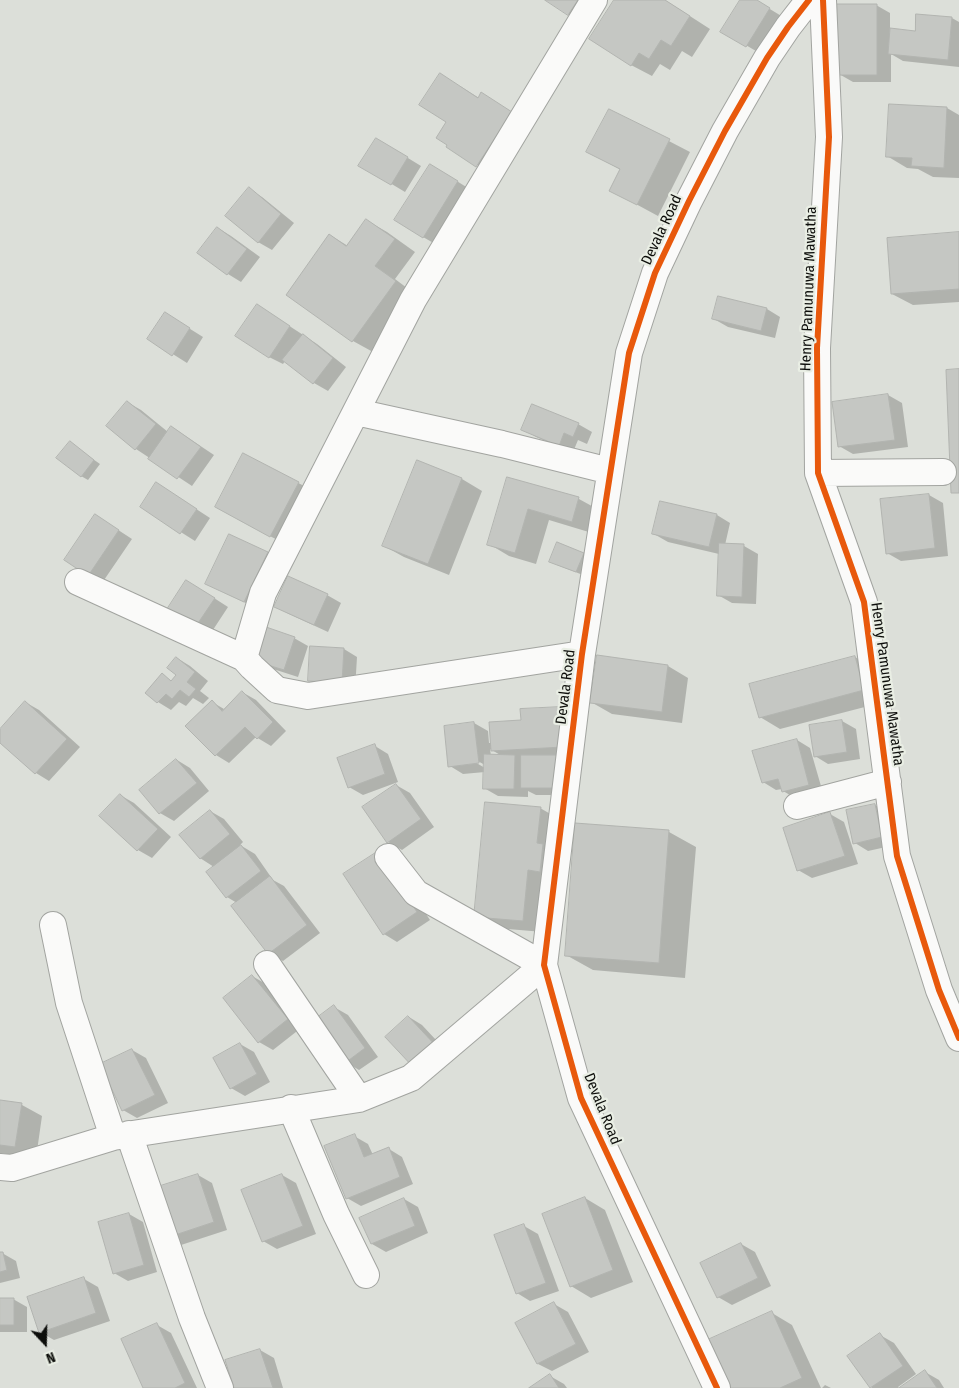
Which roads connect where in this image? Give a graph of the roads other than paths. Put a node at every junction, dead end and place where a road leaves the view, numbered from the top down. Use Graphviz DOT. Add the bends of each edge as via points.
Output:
graph roads {
  1 [pos="594,0"];
  2 [pos="809,0"];
  3 [pos="823,0"];
  4 [pos="356,412"];
  5 [pos="610,471"];
  6 [pos="943,472"];
  7 [pos="818,473"];
  8 [pos="78,582"];
  9 [pos="582,654"];
  10 [pos="244,658"];
  11 [pos="888,782"];
  12 [pos="797,806"];
  13 [pos="388,856"];
  14 [pos="53,925"];
  15 [pos="267,964"];
  16 [pos="544,965"];
  17 [pos="959,1038"];
  18 [pos="359,1099"];
  19 [pos="291,1108"];
  20 [pos="121,1135"];
  21 [pos="4,1170"];
  22 [pos="366,1275"];
  23 [pos="220,1388"];
  24 [pos="716,1388"];
  1 -- 4 [label="street" via="413,300"];
  2 -- 5 [label="street, Devala Road" via="772,50 725,131 655,273 629,353"];
  3 -- 7 [label="street, Henry Pamunuwa Mawatha" via="828,137 817,348"];
  4 -- 5 [label="street"];
  4 -- 10 [label="street" via="263,593"];
  5 -- 9 [label="street, Devala Road"];
  6 -- 7 [label="street"];
  7 -- 11 [label="street, Henry Pamunuwa Mawatha" via="864,602"];
  8 -- 10 [label="street"];
  9 -- 10 [label="street" via="308,696 277,690"];
  9 -- 16 [label="street, Devala Road"];
  11 -- 12 [label="street"];
  11 -- 17 [label="street, Henry Pamunuwa Mawatha" via="897,856 939,990"];
  13 -- 16 [label="street" via="416,894"];
  14 -- 20 [label="street" via="69,1003"];
  15 -- 18 [label="street"];
  16 -- 18 [label="street" via="411,1078"];
  16 -- 24 [label="street, Devala Road" via="581,1098"];
  18 -- 19 [label="street"];
  19 -- 20 [label="street"];
  19 -- 22 [label="street"];
  20 -- 21 [label="street"];
  20 -- 23 [label="street"];
}
